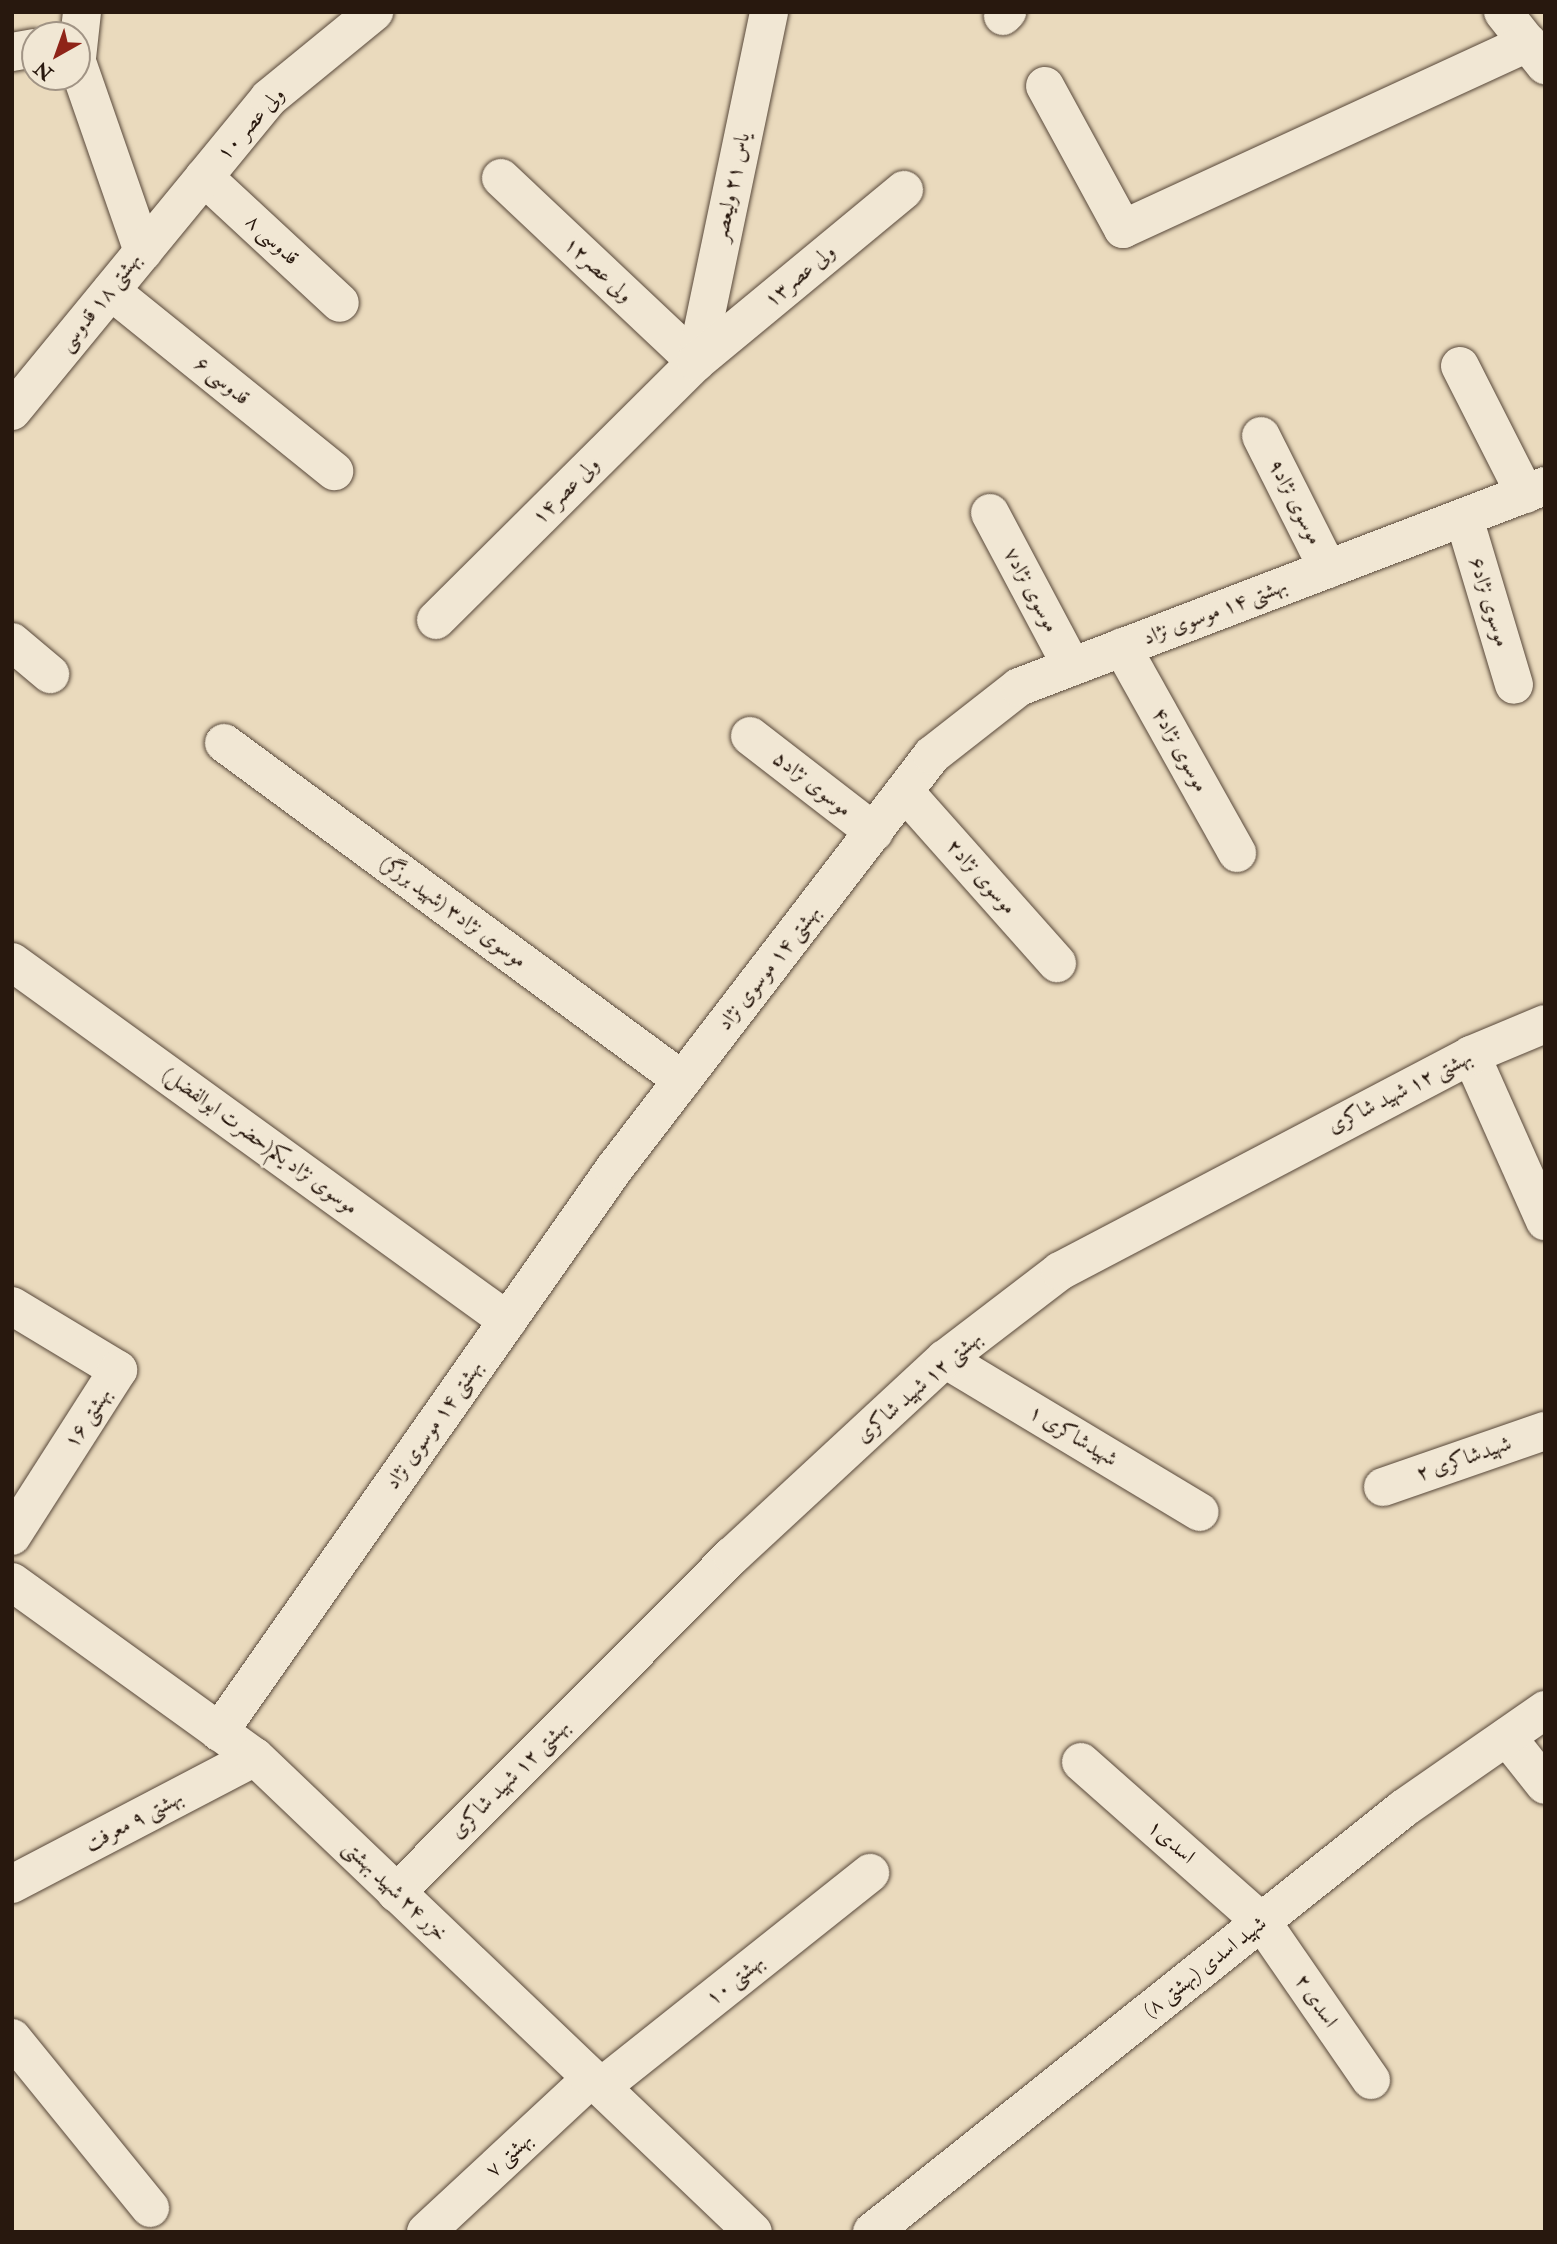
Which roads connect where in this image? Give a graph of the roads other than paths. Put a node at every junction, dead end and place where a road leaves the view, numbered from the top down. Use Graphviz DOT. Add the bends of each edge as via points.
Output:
graph roads {
  1 [pos="374,12"];
  2 [pos="769,12"];
  3 [pos="1503,12"];
  4 [pos="1536,54"];
  5 [pos="91,85"];
  6 [pos="1045,86"];
  7 [pos="204,177"];
  8 [pos="501,177"];
  9 [pos="904,190"];
  10 [pos="143,251"];
  11 [pos="111,291"];
  12 [pos="340,303"];
  13 [pos="696,362"];
  14 [pos="1460,366"];
  15 [pos="15,401"];
  16 [pos="1261,436"];
  17 [pos="334,471"];
  18 [pos="1535,490"];
  19 [pos="990,513"];
  20 [pos="1464,518"];
  21 [pos="1328,569"];
  22 [pos="436,620"];
  23 [pos="12,642"];
  24 [pos="1122,648"];
  25 [pos="1072,667"];
  26 [pos="50,674"];
  27 [pos="1514,685"];
  28 [pos="750,736"];
  29 [pos="224,743"];
  30 [pos="905,792"];
  31 [pos="874,832"];
  32 [pos="1237,853"];
  33 [pos="12,962"];
  34 [pos="1057,963"];
  35 [pos="1545,1024"];
  36 [pos="1471,1055"];
  37 [pos="682,1080"];
  38 [pos="1545,1221"];
  39 [pos="12,1306"];
  40 [pos="508,1321"];
  41 [pos="945,1359"];
  42 [pos="1545,1431"];
  43 [pos="1382,1487"];
  44 [pos="1200,1512"];
  45 [pos="12,1536"];
  46 [pos="12,1582"];
  47 [pos="1545,1710"];
  48 [pos="219,1732"];
  49 [pos="1507,1737"];
  50 [pos="255,1758"];
  51 [pos="1081,1762"];
  52 [pos="1545,1785"];
  53 [pos="870,1873"];
  54 [pos="12,1884"];
  55 [pos="397,1893"];
  56 [pos="1262,1922"];
  57 [pos="12,2038"];
  58 [pos="1371,2080"];
  59 [pos="596,2083"];
  60 [pos="150,2208"];
  61 [pos="426,2232"];
  62 [pos="753,2232"];
  63 [pos="872,2232"];
  1 -- 7 [label="street, ولی عصر ۱۰" via="269,98"];
  2 -- 13 [label="street, یاس ۲۱ ولیعصر"];
  3 -- 4 [label="street"];
  4 -- 6 [label="street" via="1123,229"];
  5 -- 10 [label="street, بهشتی ۱۸ قدوسی"];
  7 -- 10 [label="street, ولی عصر ۱۰"];
  7 -- 12 [label="street, قدوسی ۸"];
  8 -- 13 [label="street, ولی عصر۱۲"];
  9 -- 13 [label="street, ولی عصر۱۳"];
  10 -- 11 [label="street, بهشتی ۱۸ قدوسی"];
  11 -- 15 [label="street, بهشتی ۱۸ قدوسی"];
  11 -- 17 [label="street, قدوسی ۶"];
  13 -- 22 [label="street, ولی عصر۱۴"];
  14 -- 18 [label="street"];
  16 -- 21 [label="street, موسوی نژاد۹"];
  18 -- 20 [label="street, بهشتی ۱۴ موسوی نژاد"];
  19 -- 25 [label="street, موسوی نژاد۷"];
  20 -- 21 [label="street, بهشتی ۱۴ موسوی نژاد"];
  20 -- 27 [label="street, موسوی نژاد۶"];
  21 -- 24 [label="street, بهشتی ۱۴ موسوی نژاد"];
  23 -- 26 [label="street"];
  24 -- 25 [label="street, بهشتی ۱۴ موسوی نژاد"];
  24 -- 32 [label="street, موسوی نژاد۴"];
  25 -- 30 [label="street, بهشتی ۱۴ موسوی نژاد" via="1019,687 932,755"];
  28 -- 31 [label="street, موسوی نژاد۵"];
  29 -- 37 [label="street, موسوی نژاد۳ (شهید برزگر)"];
  30 -- 31 [label="street, بهشتی ۱۴ موسوی نژاد"];
  30 -- 34 [label="street, موسوی نژاد۲"];
  31 -- 37 [label="street, بهشتی ۱۴ موسوی نژاد"];
  33 -- 40 [label="street, موسوی نژاد یکم(حضرت ابوالفضل)"];
  35 -- 36 [label="street, بهشتی ۱۲ شهید شاکری"];
  36 -- 38 [label="street"];
  36 -- 41 [label="street, بهشتی ۱۲ شهید شاکری" via="1060,1271"];
  37 -- 40 [label="street, بهشتی ۱۴ موسوی نژاد"];
  39 -- 45 [label="street, بهشتی ۱۶" via="118,1370"];
  40 -- 48 [label="street, بهشتی ۱۴ موسوی نژاد"];
  41 -- 44 [label="street, شهیدشاکری ۱"];
  41 -- 55 [label="street, بهشتی ۱۲ شهید شاکری" via="733,1556"];
  42 -- 43 [label="street, شهیدشاکری ۲"];
  46 -- 48 [label="street, خزر ۲۴ شهید بهشتی"];
  47 -- 49 [label="street, شهید اسدی (بهشتی ۸)"];
  48 -- 50 [label="street, خزر ۲۴ شهید بهشتی"];
  49 -- 52 [label="street"];
  49 -- 56 [label="street, شهید اسدی (بهشتی ۸)" via="1405,1808"];
  50 -- 54 [label="street, بهشتی ۹ معرفت"];
  50 -- 55 [label="street, خزر ۲۴ شهید بهشتی"];
  51 -- 56 [label="street, اسدی۱"];
  53 -- 59 [label="street, بهشتی ۱۰"];
  55 -- 59 [label="street, خزر ۲۴ شهید بهشتی"];
  56 -- 58 [label="street, اسدی ۲"];
  56 -- 63 [label="street, شهید اسدی (بهشتی ۸)"];
  57 -- 60 [label="street"];
  59 -- 61 [label="street, بهشتی ۷"];
  59 -- 62 [label="street, خزر ۲۴ شهید بهشتی"];
}
